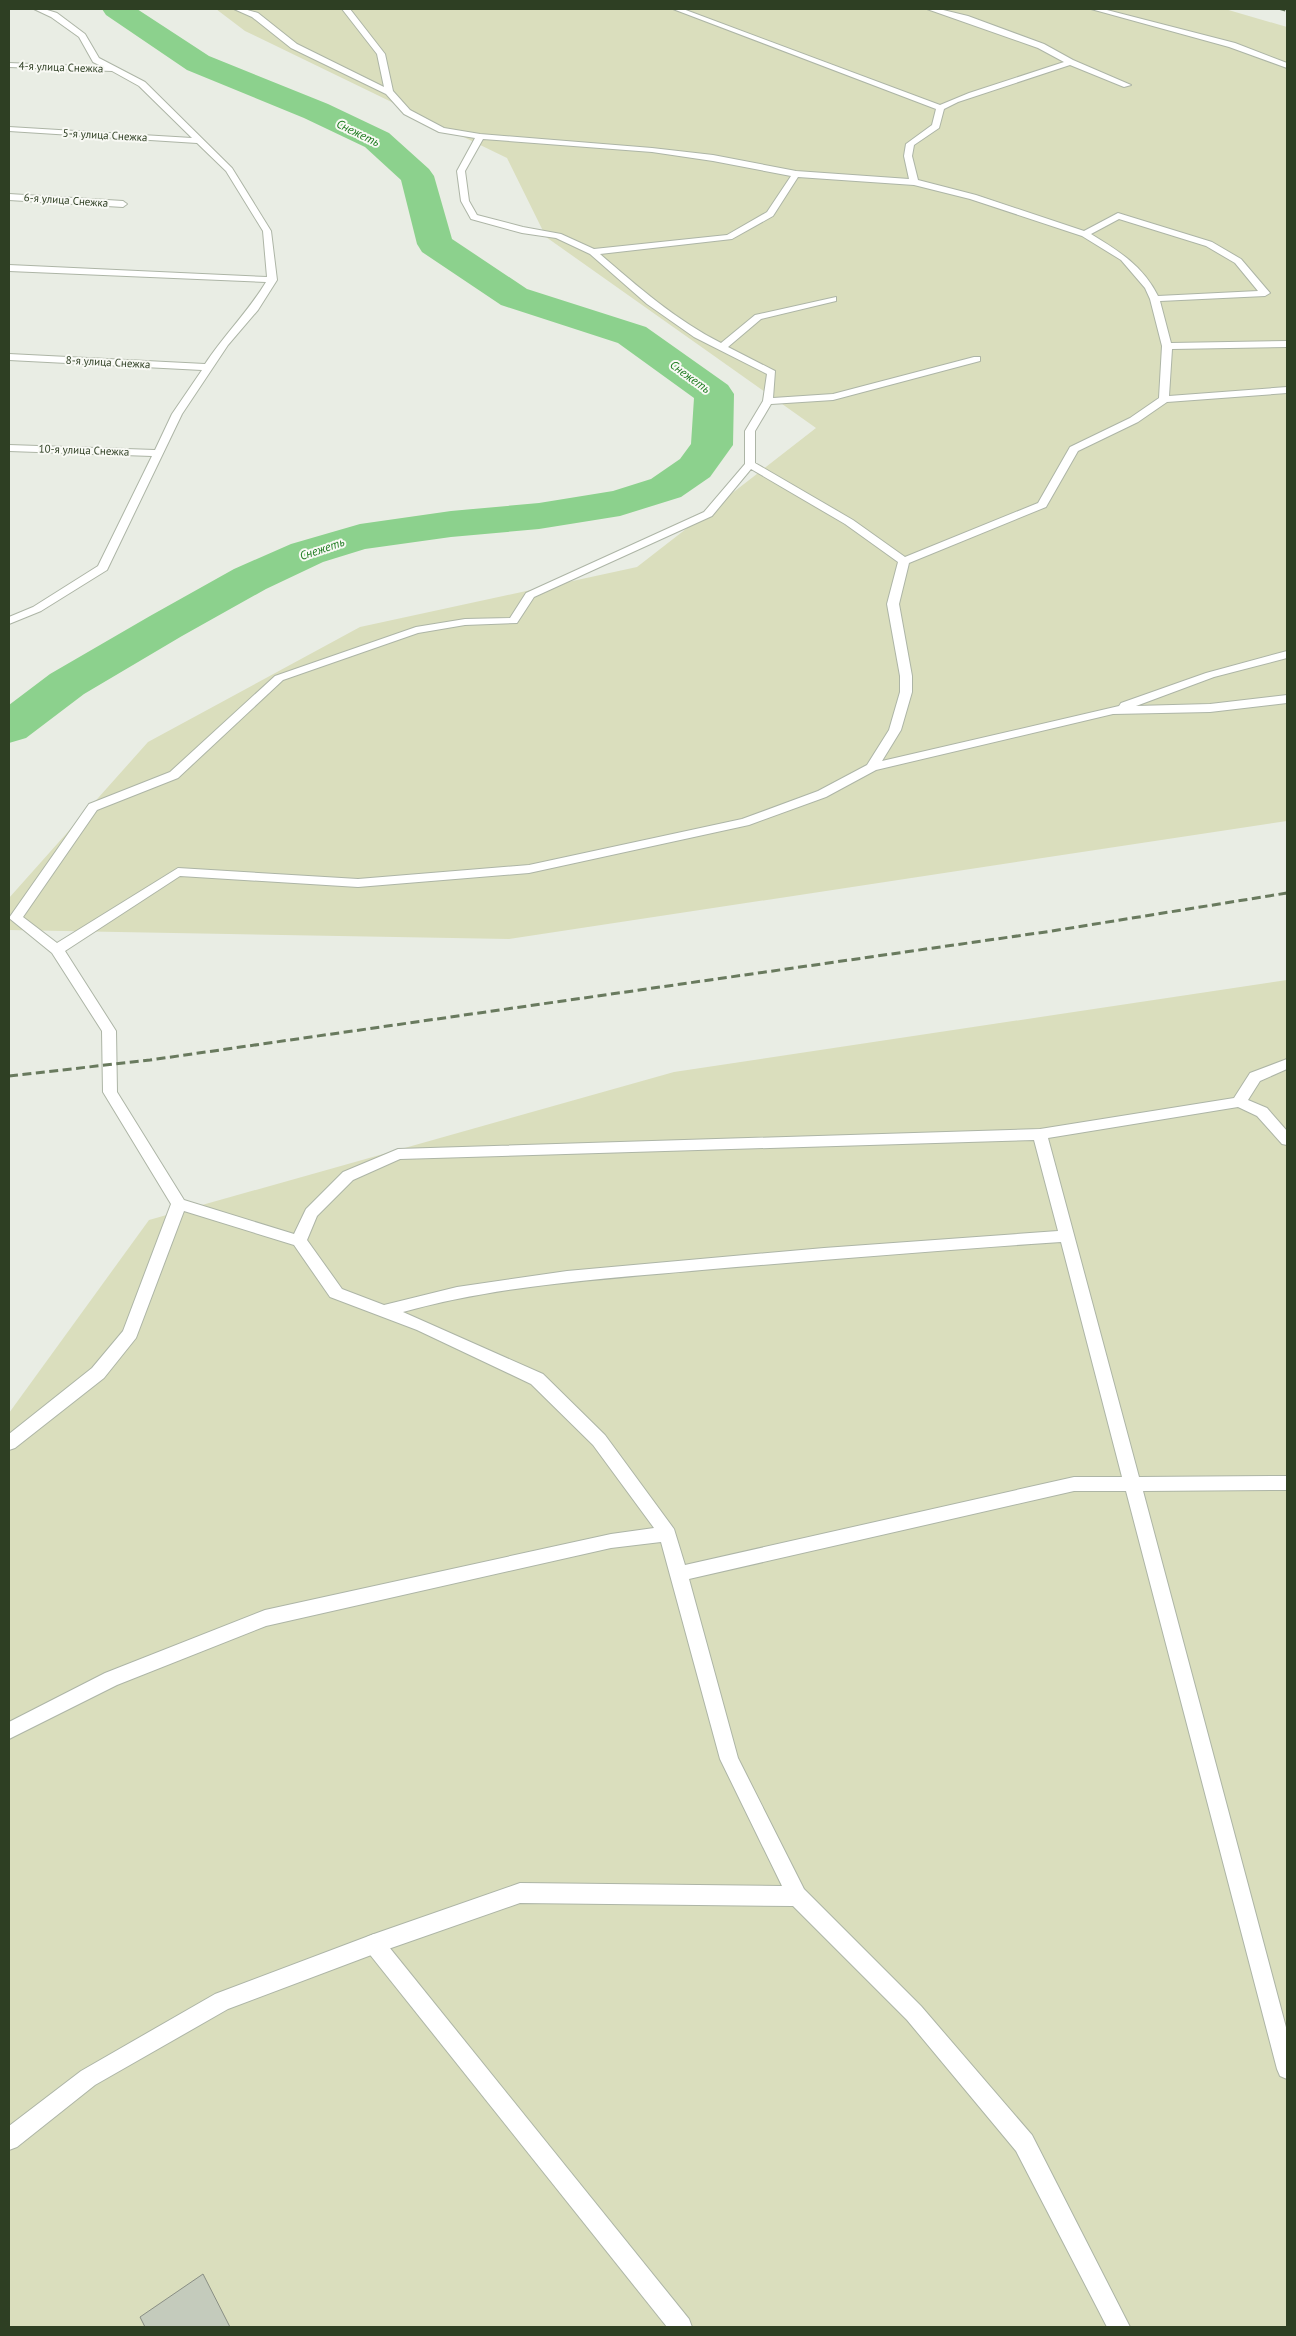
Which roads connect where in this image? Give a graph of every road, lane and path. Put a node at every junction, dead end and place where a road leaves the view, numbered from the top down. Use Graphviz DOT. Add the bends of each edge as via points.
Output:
graph roads {
  1 [pos="38,9"];
  2 [pos="238,9"];
  3 [pos="346,9"];
  4 [pos="677,9"];
  5 [pos="931,9"];
  6 [pos="1095,9"];
  7 [pos="1070,62"];
  8 [pos="9,65"];
  9 [pos="1287,66"];
  10 [pos="113,69"];
  11 [pos="1126,85"];
  12 [pos="389,92"];
  13 [pos="940,108"];
  14 [pos="9,129"];
  15 [pos="480,136"];
  16 [pos="201,141"];
  17 [pos="796,174"];
  18 [pos="914,182"];
  19 [pos="9,197"];
  20 [pos="123,204"];
  21 [pos="1085,234"];
  22 [pos="592,252"];
  23 [pos="9,268"];
  24 [pos="272,280"];
  25 [pos="833,299"];
  26 [pos="1155,299"];
  27 [pos="1287,344"];
  28 [pos="1167,346"];
  29 [pos="721,348"];
  30 [pos="9,356"];
  31 [pos="976,359"];
  32 [pos="208,367"];
  33 [pos="1287,390"];
  34 [pos="1164,399"];
  35 [pos="768,401"];
  36 [pos="9,448"];
  37 [pos="159,453"];
  38 [pos="750,464"];
  39 [pos="904,561"];
  40 [pos="9,621"];
  41 [pos="1287,654"];
  42 [pos="1287,699"];
  43 [pos="1112,710"];
  44 [pos="872,767"];
  45 [pos="57,950"];
  46 [pos="1287,1064"];
  47 [pos="1239,1102"];
  48 [pos="1040,1134"];
  49 [pos="1287,1140"];
  50 [pos="180,1204"];
  51 [pos="1067,1236"];
  52 [pos="299,1241"];
  53 [pos="384,1312"];
  54 [pos="9,1443"];
  55 [pos="1287,1483"];
  56 [pos="1133,1484"];
  57 [pos="668,1534"];
  58 [pos="679,1574"];
  59 [pos="9,1731"];
  60 [pos="797,1896"];
  61 [pos="374,1944"];
  62 [pos="1287,2069"];
  63 [pos="9,2138"];
  64 [pos="681,2327"];
  65 [pos="1119,2327"];
  1 -- 10 [label="street" via="54,14 82,36 96,60"];
  2 -- 12 [label="street" via="255,14 294,46"];
  3 -- 12 [label="street" via="381,54"];
  4 -- 13 [label="street"];
  5 -- 7 [label="street" via="1041,46"];
  6 -- 9 [label="street" via="1232,46"];
  7 -- 11 [label="street"];
  7 -- 13 [label="street"];
  8 -- 10 [label="street, 4-я улица Снежка"];
  10 -- 16 [label="street" via="142,84"];
  12 -- 15 [label="street" via="406,112 442,130"];
  13 -- 18 [label="street" via="936,126 910,144 908,156"];
  14 -- 16 [label="street, 5-я улица Снежка"];
  15 -- 17 [label="street" via="713,158"];
  15 -- 22 [label="street" via="461,171 465,201 474,217 558,236"];
  16 -- 24 [label="street" via="229,170 267,231"];
  17 -- 18 [label="street"];
  17 -- 22 [label="street" via="770,214 729,237"];
  18 -- 21 [label="street" via="973,196"];
  19 -- 20 [label="street, 6-я улица Снежка"];
  21 -- 26 [label="street" via="1124,258"];
  21 -- 26 [label="street" via="1118,216 1209,244 1238,261 1265,292"];
  22 -- 29 [label="street" via="650,302"];
  23 -- 24 [label="street"];
  24 -- 32 [label="street" via="256,308 224,343"];
  25 -- 29 [label="street" via="758,317"];
  26 -- 28 [label="street"];
  27 -- 28 [label="street"];
  28 -- 34 [label="street"];
  29 -- 35 [label="street" via="772,373"];
  30 -- 32 [label="street, 8-я улица Снежка"];
  31 -- 35 [label="street" via="834,397"];
  32 -- 37 [label="street" via="177,414"];
  33 -- 34 [label="street"];
  34 -- 39 [label="street" via="1134,420 1074,449 1042,505"];
  35 -- 38 [label="street" via="750,431"];
  36 -- 37 [label="street, 10-я улица Снежка"];
  37 -- 40 [label="street" via="103,568 37,609"];
  38 -- 39 [label="street" via="849,522"];
  38 -- 45 [label="street" via="708,514 530,595 513,621 465,622 416,630 279,678 174,775 92,807 16,918"];
  39 -- 44 [label="street" via="893,604 906,692 895,730"];
  41 -- 43 [label="street" via="1210,674"];
  42 -- 43 [label="street" via="1210,708"];
  43 -- 44 [label="street"];
  44 -- 45 [label="street" via="822,794 745,822 529,869 358,883 178,872"];
  45 -- 50 [label="street" via="109,1031 110,1092"];
  46 -- 47 [label="street" via="1255,1077"];
  47 -- 48 [label="street"];
  47 -- 49 [label="street" via="1262,1112"];
  48 -- 51 [label="street"];
  48 -- 52 [label="street" via="398,1154 348,1176 311,1213"];
  50 -- 52 [label="street"];
  50 -- 54 [label="street" via="130,1334 98,1374"];
  51 -- 53 [label="street" via="894,1247 539,1279 423,1300"];
  51 -- 56 [label="street"];
  52 -- 53 [label="street" via="336,1293"];
  53 -- 57 [label="street" via="423,1326 537,1379 599,1440"];
  55 -- 56 [label="street"];
  56 -- 58 [label="street" via="1074,1484"];
  56 -- 62 [label="street"];
  57 -- 58 [label="street"];
  57 -- 59 [label="street" via="611,1541 265,1618 112,1679"];
  58 -- 60 [label="street" via="729,1758"];
  60 -- 61 [label="street" via="520,1893"];
  60 -- 65 [label="street" via="914,2013 1024,2143"];
  61 -- 63 [label="street" via="222,2001 88,2078"];
  61 -- 64 [label="street"];
}
